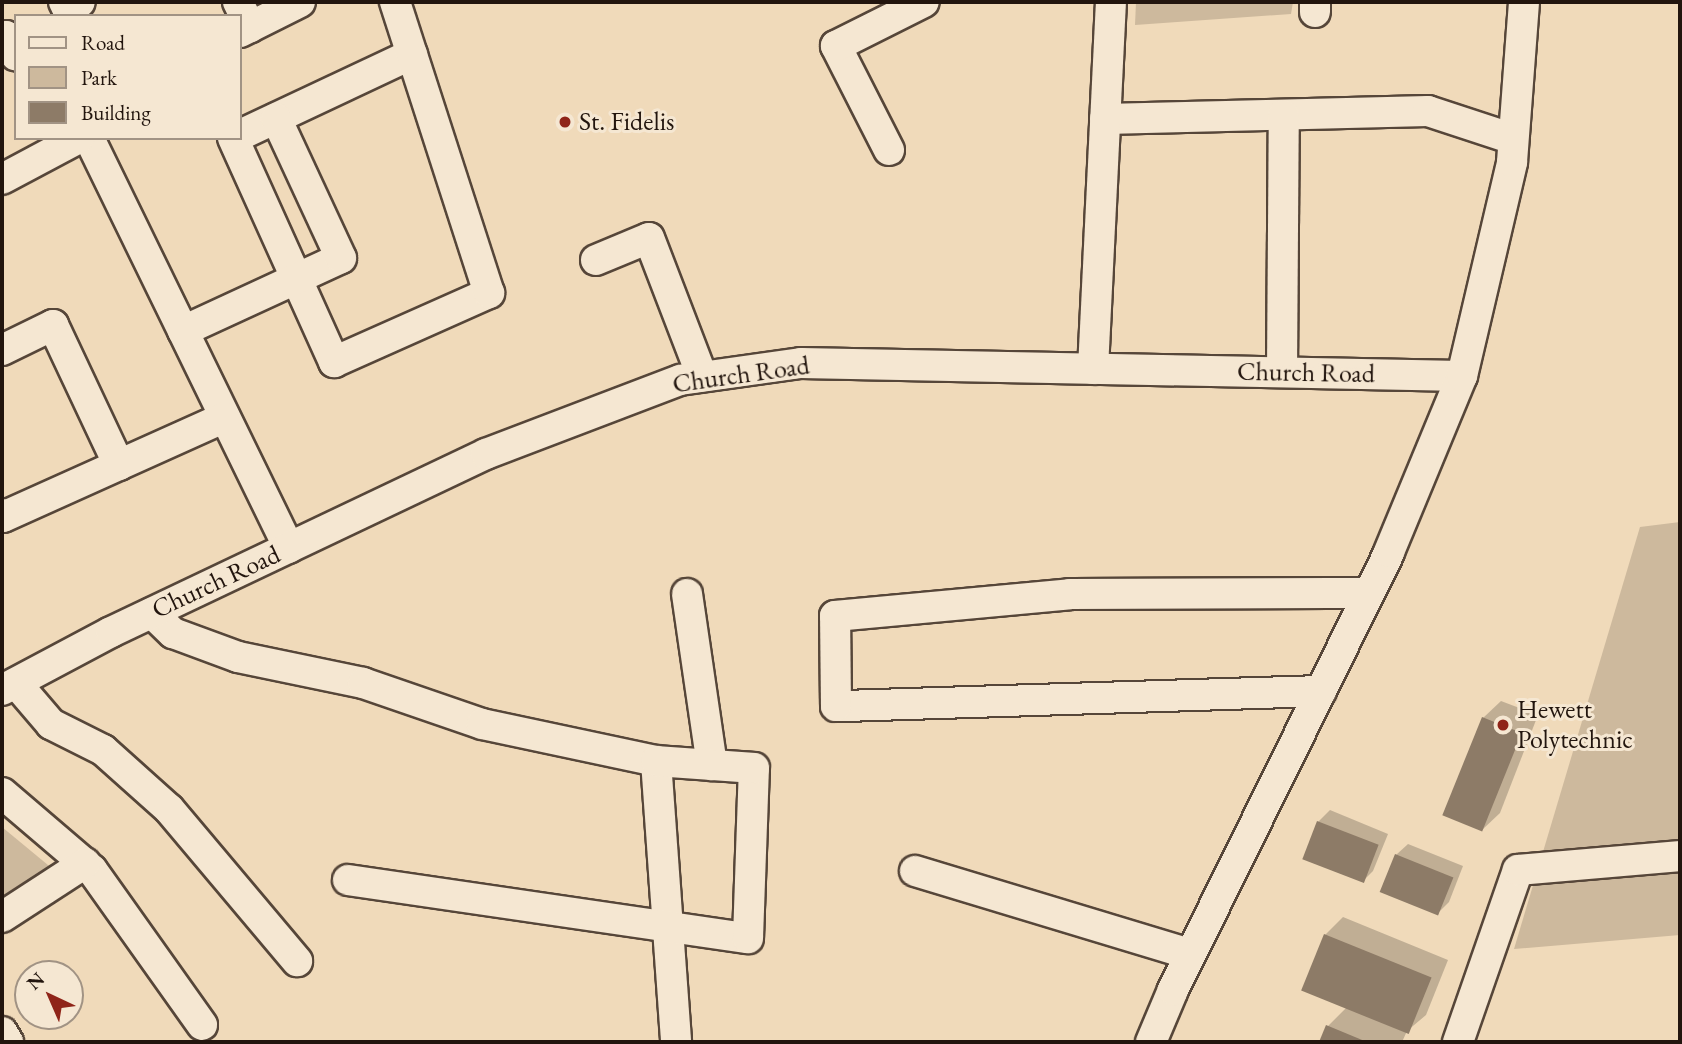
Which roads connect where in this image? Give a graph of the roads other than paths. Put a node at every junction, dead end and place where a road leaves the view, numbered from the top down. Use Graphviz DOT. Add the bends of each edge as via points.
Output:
graph roads {
  1 [pos="64,2"];
  2 [pos="80,2"];
  3 [pos="300,2"];
  4 [pos="395,2"];
  5 [pos="923,2"];
  6 [pos="1111,2"];
  7 [pos="1524,2"];
  8 [pos="242,20"];
  9 [pos="2,37"];
  10 [pos="14,52"];
  11 [pos="412,54"];
  12 [pos="1284,115"];
  13 [pos="276,118"];
  14 [pos="1105,120"];
  15 [pos="242,134"];
  16 [pos="1513,139"];
  17 [pos="90,140"];
  18 [pos="234,140"];
  19 [pos="65,142"];
  20 [pos="889,150"];
  21 [pos="2,179"];
  22 [pos="596,260"];
  23 [pos="296,279"];
  24 [pos="183,331"];
  25 [pos="2,350"];
  26 [pos="1093,369"];
  27 [pos="1282,372"];
  28 [pos="702,376"];
  29 [pos="1462,376"];
  30 [pos="225,416"];
  31 [pos="119,465"];
  32 [pos="2,514"];
  33 [pos="289,548"];
  34 [pos="1369,593"];
  35 [pos="687,594"];
  36 [pos="152,612"];
  37 [pos="9,686"];
  38 [pos="1321,691"];
  39 [pos="656,761"];
  40 [pos="712,765"];
  41 [pos="2,793"];
  42 [pos="1680,856"];
  43 [pos="85,863"];
  44 [pos="915,871"];
  45 [pos="348,880"];
  46 [pos="2,917"];
  47 [pos="668,930"];
  48 [pos="1190,954"];
  49 [pos="297,961"];
  50 [pos="202,1026"];
  51 [pos="2,1032"];
  52 [pos="8,1042"];
  53 [pos="676,1042"];
  54 [pos="1152,1042"];
  55 [pos="1458,1042"];
  1 -- 2 [label="street" via="67,8"];
  3 -- 8 [label="street"];
  4 -- 11 [label="street"];
  5 -- 20 [label="street" via="835,46"];
  6 -- 14 [label="street"];
  7 -- 16 [label="street"];
  9 -- 10 [label="street" via="6,36"];
  11 -- 13 [label="street"];
  11 -- 23 [label="street" via="489,293 334,362"];
  12 -- 14 [label="street"];
  12 -- 16 [label="street" via="1428,111"];
  12 -- 27 [label="street"];
  13 -- 15 [label="street"];
  13 -- 23 [label="street" via="341,258"];
  14 -- 26 [label="street"];
  16 -- 29 [label="street" via="1512,162"];
  17 -- 24 [label="street"];
  18 -- 23 [label="street"];
  19 -- 21 [label="street"];
  22 -- 28 [label="street" via="649,238"];
  23 -- 24 [label="street"];
  24 -- 30 [label="street"];
  25 -- 31 [label="street" via="53,325"];
  26 -- 27 [label="street, Church Road"];
  26 -- 28 [label="street, Church Road" via="801,363"];
  27 -- 29 [label="street, Church Road"];
  28 -- 33 [label="street, Church Road" via="680,380 486,454"];
  29 -- 34 [label="street"];
  30 -- 31 [label="street"];
  30 -- 33 [label="street"];
  31 -- 32 [label="street" via="4,517"];
  33 -- 36 [label="street, Church Road"];
  34 -- 38 [label="street"];
  34 -- 38 [label="street" via="1070,594 835,616 836,706"];
  35 -- 40 [label="street"];
  36 -- 37 [label="street, Church Road"];
  36 -- 39 [label="street" via="173,633 238,657 363,683 482,724"];
  37 -- 49 [label="street" via="51,724 103,750 169,809"];
  38 -- 48 [label="street"];
  39 -- 40 [label="street"];
  39 -- 47 [label="street"];
  40 -- 47 [label="street" via="754,768 748,938"];
  41 -- 43 [label="street"];
  42 -- 55 [label="street" via="1518,870"];
  43 -- 46 [label="street"];
  43 -- 50 [label="street"];
  44 -- 48 [label="street"];
  45 -- 47 [label="street"];
  47 -- 53 [label="street"];
  48 -- 54 [label="street"];
  51 -- 52 [label="street"];
}
